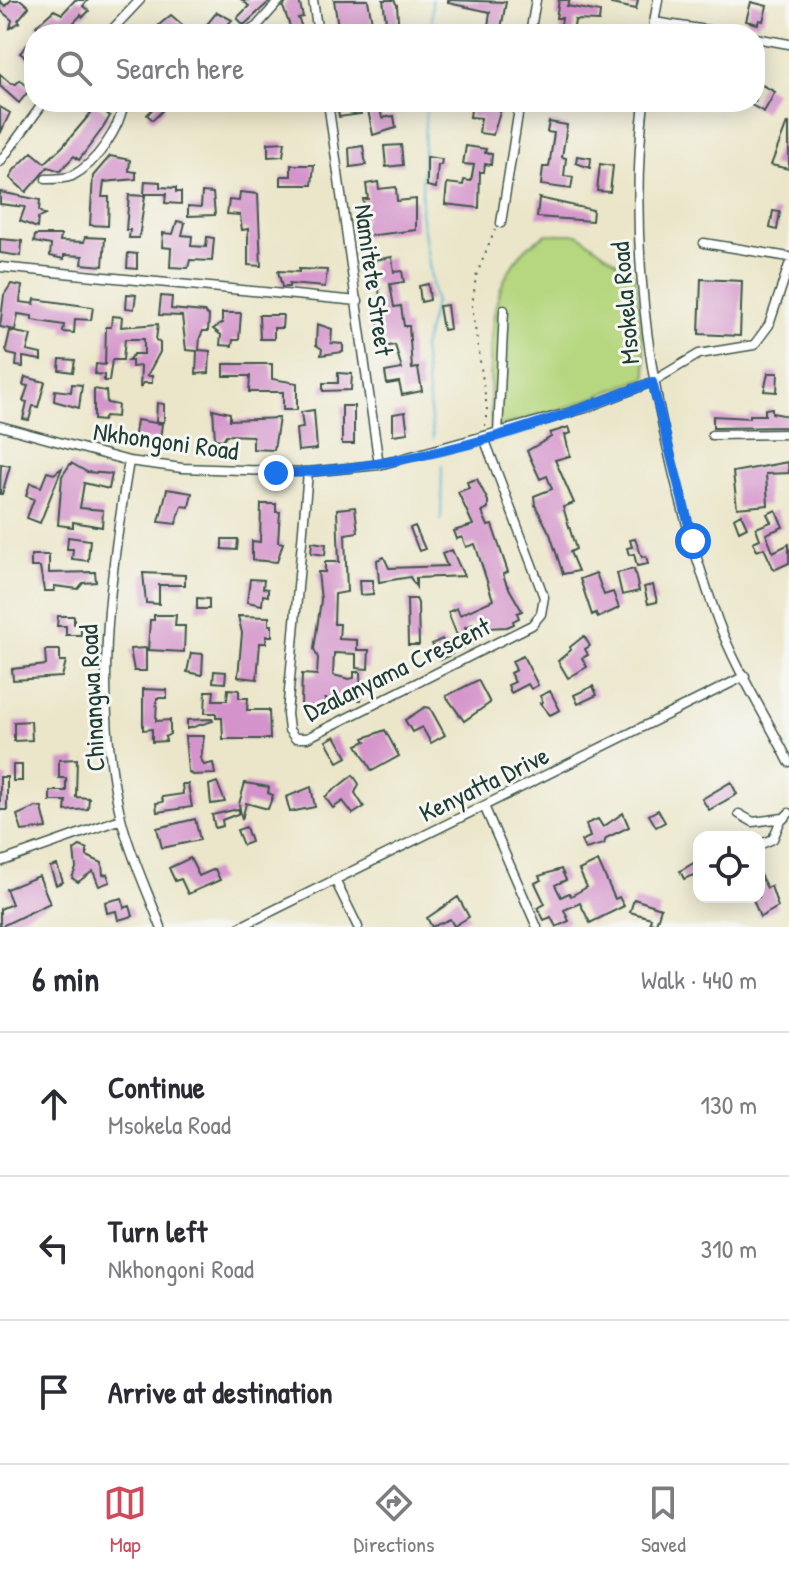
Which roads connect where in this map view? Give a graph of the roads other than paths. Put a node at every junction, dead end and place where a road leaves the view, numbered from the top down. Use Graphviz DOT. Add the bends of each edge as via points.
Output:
graph roads {
  1 [pos="140,0"];
  2 [pos="280,0"];
  3 [pos="313,0"];
  4 [pos="536,0"];
  5 [pos="658,0"];
  6 [pos="654,22"];
  7 [pos="117,24"];
  8 [pos="259,24"];
  9 [pos="317,24"];
  10 [pos="532,24"];
  11 [pos="667,24"];
  12 [pos="765,40"];
  13 [pos="789,44"];
  14 [pos="37,112"];
  15 [pos="120,112"];
  16 [pos="330,112"];
  17 [pos="518,112"];
  18 [pos="643,112"];
  19 [pos="0,162"];
  20 [pos="46,179"];
  21 [pos="501,223"];
  22 [pos="704,243"];
  23 [pos="789,257"];
  24 [pos="789,265"];
  25 [pos="0,267"];
  26 [pos="358,301"];
  27 [pos="504,310"];
  28 [pos="652,382"];
  29 [pos="0,426"];
  30 [pos="498,433"];
  31 [pos="789,434"];
  32 [pos="712,435"];
  33 [pos="484,438"];
  34 [pos="129,461"];
  35 [pos="379,465"];
  36 [pos="308,472"];
  37 [pos="745,676"];
  38 [pos="789,762"];
  39 [pos="484,806"];
  40 [pos="739,814"];
  41 [pos="786,816"];
  42 [pos="121,819"];
  43 [pos="765,842"];
  44 [pos="0,862"];
  45 [pos="335,880"];
  46 [pos="161,927"];
  47 [pos="240,927"];
  48 [pos="358,927"];
  49 [pos="537,927"];
  1 -- 7 [label="street"];
  2 -- 8 [label="street"];
  3 -- 9 [label="street"];
  4 -- 10 [label="street"];
  5 -- 6 [label="street"];
  6 -- 11 [label="street"];
  12 -- 13 [label="street"];
  14 -- 19 [label="street"];
  15 -- 20 [label="street" via="113,133 87,164 73,175"];
  16 -- 26 [label="street, Namitete Street"];
  17 -- 21 [label="street"];
  18 -- 28 [label="street, Msokela Road" via="638,209"];
  22 -- 23 [label="street"];
  24 -- 28 [label="street, Nkhongoni Road" via="760,340 699,354"];
  25 -- 26 [label="street"];
  26 -- 35 [label="street, Namitete Street"];
  27 -- 30 [label="street"];
  28 -- 30 [label="street, Nkhongoni Road"];
  28 -- 37 [label="street, Msokela Road" via="719,622"];
  29 -- 34 [label="street, Nkhongoni Road"];
  30 -- 33 [label="street, Nkhongoni Road"];
  31 -- 32 [label="street"];
  33 -- 35 [label="street, Nkhongoni Road"];
  33 -- 36 [label="street, Dzalanyama Crescent" via="544,597 541,614 532,625 307,738 295,738 287,714"];
  34 -- 36 [label="street, Nkhongoni Road"];
  34 -- 42 [label="street, Chinangwa Road" via="105,627 109,733"];
  35 -- 36 [label="street, Nkhongoni Road"];
  37 -- 38 [label="street, Msokela Road"];
  37 -- 39 [label="street, Kenyatta Drive"];
  39 -- 45 [label="street, Kenyatta Drive"];
  39 -- 49 [label="street"];
  40 -- 41 [label="street" via="753,822"];
  41 -- 43 [label="street" via="773,839"];
  42 -- 44 [label="street"];
  42 -- 46 [label="street, Chinangwa Road"];
  45 -- 47 [label="street, Kenyatta Drive"];
  45 -- 48 [label="street"];
}
